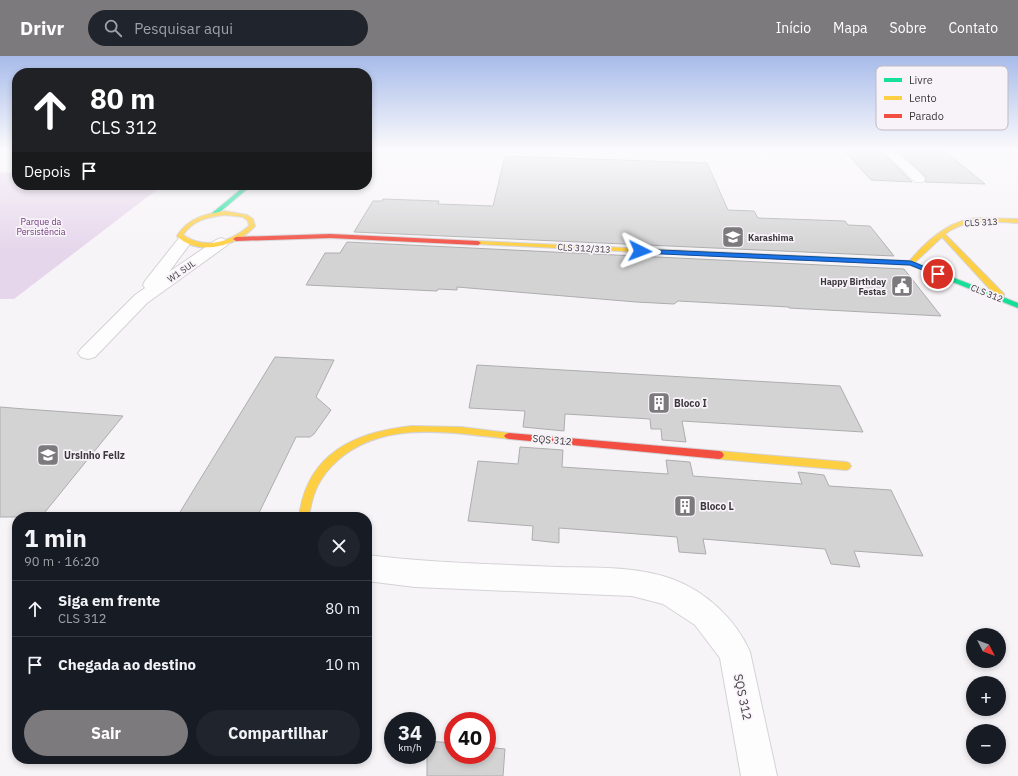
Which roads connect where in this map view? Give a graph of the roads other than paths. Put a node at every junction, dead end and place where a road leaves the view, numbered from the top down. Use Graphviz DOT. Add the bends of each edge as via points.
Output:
graph roads {
  1 [pos="250,190"];
  2 [pos="214,215"];
  3 [pos="1018,221"];
  4 [pos="290,228"];
  5 [pos="943,235"];
  6 [pos="330,236"];
  7 [pos="184,241"];
  8 [pos="229,241"];
  9 [pos="911,263"];
  10 [pos="141,299"];
  11 [pos="1004,300"];
  12 [pos="1018,306"];
  13 [pos="88,354"];
  14 [pos="846,466"];
  15 [pos="304,512"];
  16 [pos="372,569"];
  17 [pos="759,776"];
  1 -- 2 [label="street"];
  2 -- 7 [label="street" via="194,221 182,230 180,236"];
  2 -- 8 [label="street" via="231,213 251,217 252,226 247,233"];
  3 -- 5 [label="street, CLS 313" via="966,221 949,229"];
  4 -- 6 [label="street, CLS 312/313"];
  5 -- 9 [label="street, CLS 313"];
  5 -- 11 [label="street"];
  6 -- 8 [label="street, CLS 312/313"];
  6 -- 9 [label="street, CLS 312/313"];
  7 -- 8 [label="street, CLS 312/313" via="207,245"];
  7 -- 10 [label="street, W1 SUL"];
  8 -- 10 [label="street, W1 SUL"];
  9 -- 11 [label="street, CLS 312"];
  10 -- 13 [label="street, W1 SUL"];
  11 -- 12 [label="street, CLS 312"];
  14 -- 15 [label="street, SQS 312" via="456,431 395,430 374,434 346,446 323,467 306,496"];
  16 -- 17 [label="street, SQS 312" via="415,574 632,583 670,592 706,615 734,652"];
}
